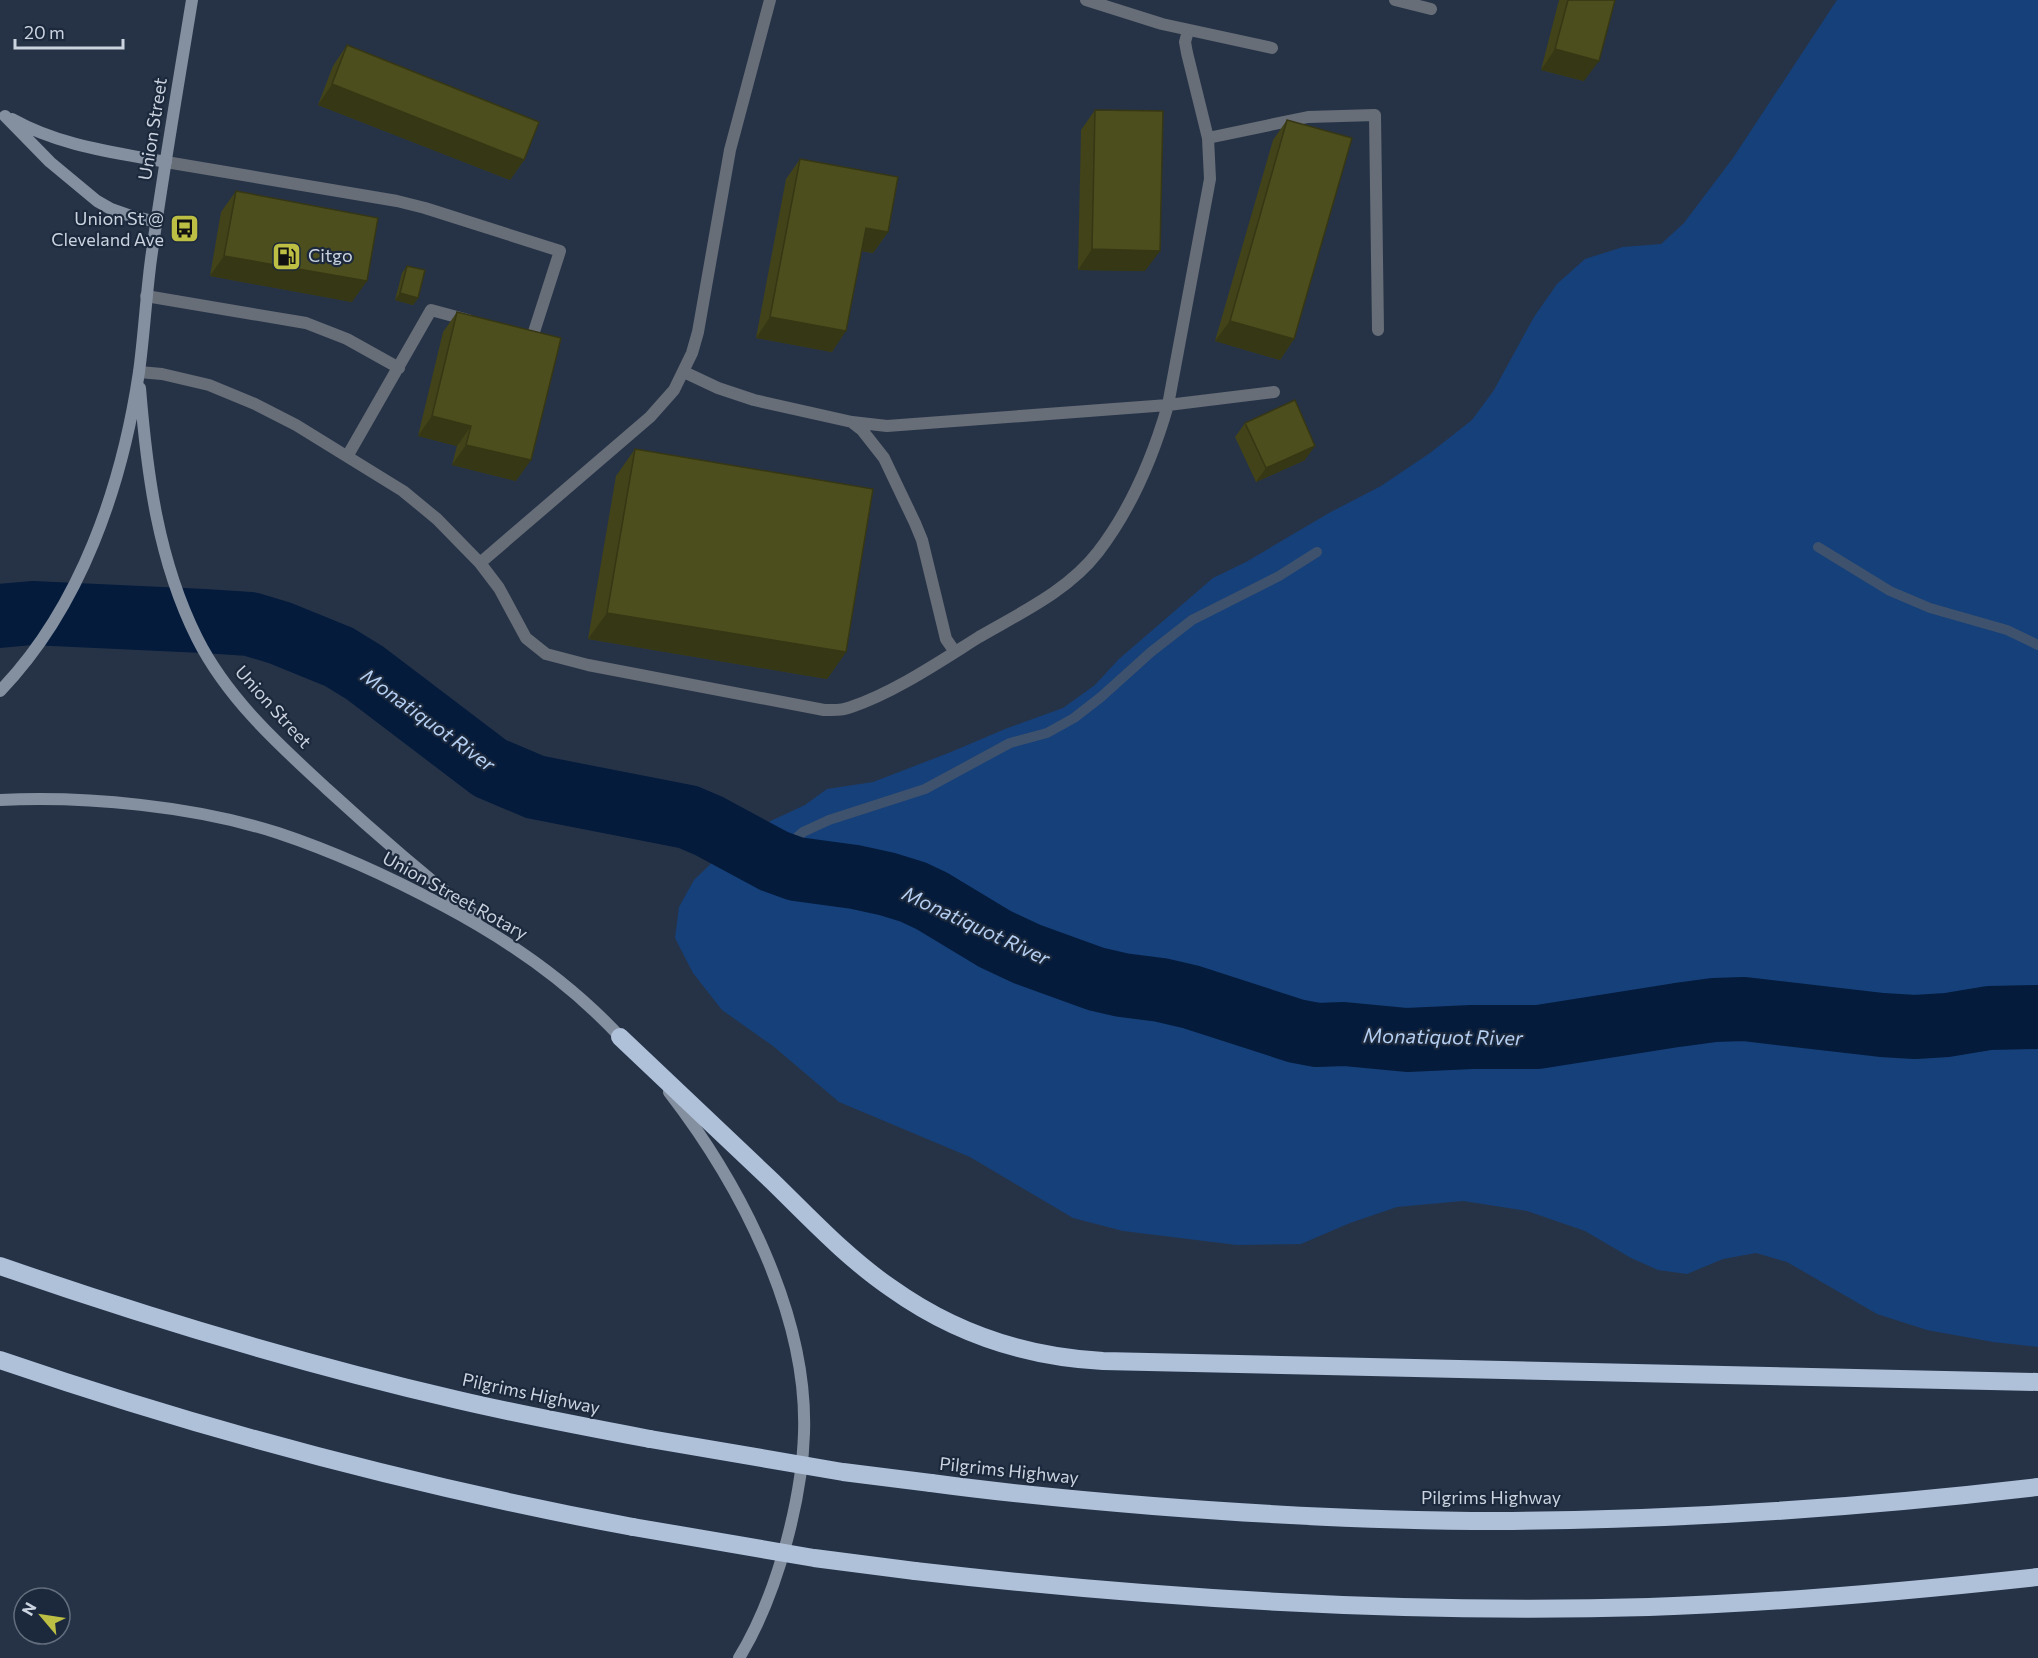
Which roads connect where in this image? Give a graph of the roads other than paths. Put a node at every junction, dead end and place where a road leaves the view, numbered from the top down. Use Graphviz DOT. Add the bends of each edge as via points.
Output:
graph roads {
  1 [pos="192,0"];
  2 [pos="770,0"];
  3 [pos="1086,0"];
  4 [pos="1395,0"];
  5 [pos="1431,9"];
  6 [pos="1188,31"];
  7 [pos="1272,48"];
  8 [pos="3,114"];
  9 [pos="1208,138"];
  10 [pos="166,162"];
  11 [pos="157,222"];
  12 [pos="146,296"];
  13 [pos="476,322"];
  14 [pos="1378,330"];
  15 [pos="510,332"];
  16 [pos="399,368"];
  17 [pos="139,372"];
  18 [pos="684,372"];
  19 [pos="1274,392"];
  20 [pos="1168,405"];
  21 [pos="852,422"];
  22 [pos="348,455"];
  23 [pos="480,563"];
  24 [pos="955,652"];
  25 [pos="0,691"];
  26 [pos="0,800"];
  27 [pos="515,947"];
  28 [pos="620,1037"];
  29 [pos="0,1266"];
  30 [pos="0,1360"];
  31 [pos="2038,1382"];
  32 [pos="2038,1487"];
  33 [pos="2038,1577"];
  34 [pos="739,1658"];
  1 -- 10 [label="main road, Union Street"];
  2 -- 18 [label="street" via="730,150 698,332"];
  3 -- 6 [label="street"];
  4 -- 5 [label="street"];
  6 -- 7 [label="street"];
  6 -- 9 [label="street" via="1185,42"];
  8 -- 10 [label="main road" via="68,143"];
  8 -- 11 [label="main road" via="50,162 97,201"];
  9 -- 14 [label="street" via="1308,117 1375,115"];
  9 -- 20 [label="street" via="1210,179"];
  10 -- 11 [label="main road, Union Street"];
  10 -- 15 [label="street" via="397,201 561,250 532,338"];
  11 -- 12 [label="main road, Union Street"];
  12 -- 16 [label="street" via="306,323 347,339"];
  12 -- 17 [label="main road, Union Street"];
  13 -- 16 [label="street" via="431,310"];
  16 -- 22 [label="street"];
  17 -- 22 [label="street" via="185,379 231,393"];
  17 -- 25 [label="main road, Union Street" via="117,471 95,539 51,628"];
  17 -- 27 [label="main road, Union Street" via="164,554 198,639 237,699 366,825"];
  18 -- 21 [label="street" via="745,398"];
  18 -- 23 [label="street" via="650,417"];
  19 -- 20 [label="street"];
  20 -- 21 [label="street" via="887,426"];
  20 -- 24 [label="street" via="1147,467 1097,553 1055,591"];
  21 -- 24 [label="street" via="884,458 915,523 946,639"];
  22 -- 23 [label="street" via="419,503"];
  23 -- 24 [label="street" via="499,588 526,638 546,654 824,710 848,709 862,703"];
  26 -- 27 [label="main road, Union Street Rotary" via="65,799 131,805 201,815 276,833 391,879"];
  27 -- 28 [label="main road, Union Street Rotary"];
  28 -- 31 [label="highway" via="843,1249 890,1288 959,1327 1019,1349 1094,1360"];
  28 -- 34 [label="main road, Union Street Rotary" via="683,1110 733,1188 773,1272 796,1349 804,1432 794,1513 768,1598"];
  29 -- 32 [label="highway, Pilgrims Highway, bridge" via="203,1332 456,1400 843,1472 1032,1496 1232,1512 1498,1521 1767,1512"];
  30 -- 33 [label="highway, bridge" via="130,1403 310,1455 453,1490 633,1527 814,1558 1052,1586 1185,1597 1451,1608 1650,1606 1914,1590"];
}
